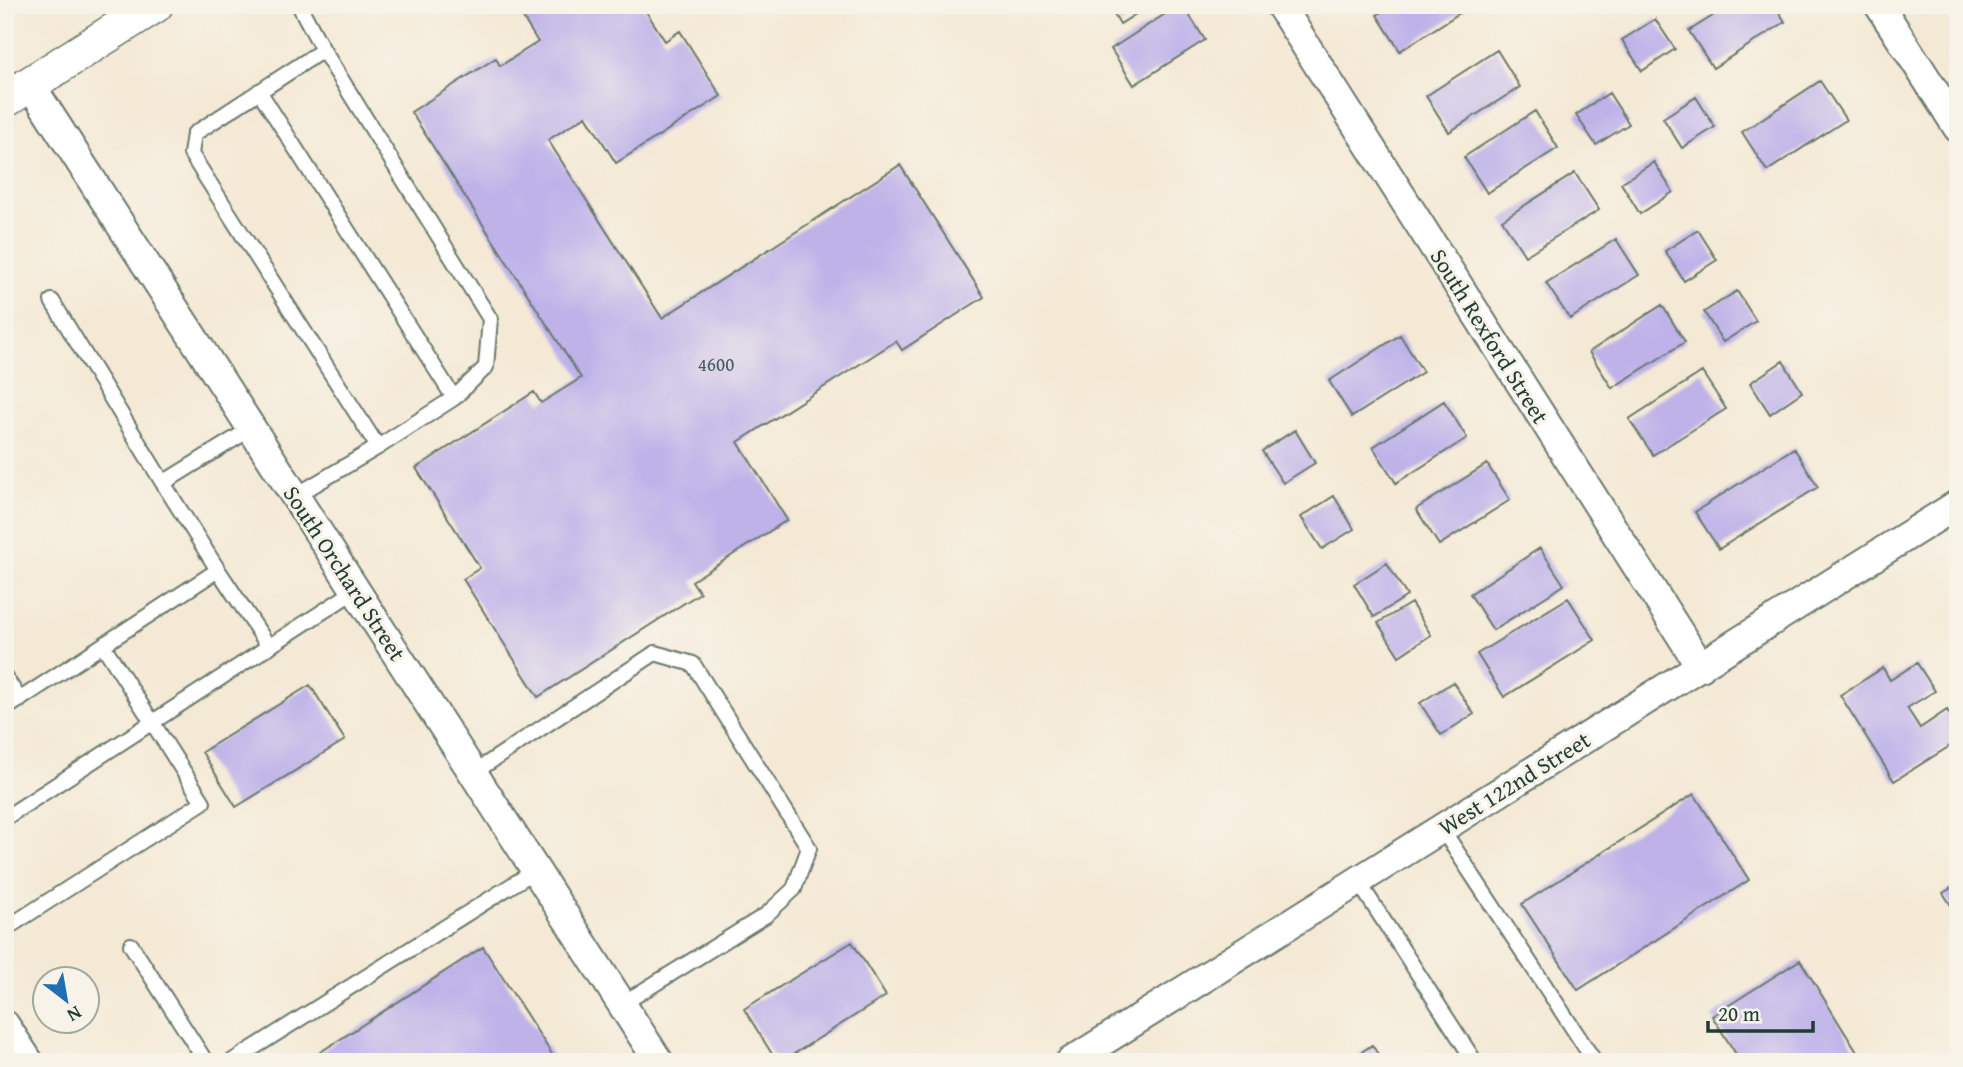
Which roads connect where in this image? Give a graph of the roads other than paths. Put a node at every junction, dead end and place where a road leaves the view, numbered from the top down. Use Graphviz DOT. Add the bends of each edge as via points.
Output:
graph roads {
  1 [pos="155,5"];
  2 [pos="299,5"];
  3 [pos="1280,5"];
  4 [pos="1879,5"];
  5 [pos="323,50"];
  6 [pos="18,92"];
  7 [pos="259,92"];
  8 [pos="1958,128"];
  9 [pos="52,301"];
  10 [pos="454,398"];
  11 [pos="252,428"];
  12 [pos="378,447"];
  13 [pos="163,483"];
  14 [pos="295,496"];
  15 [pos="1958,504"];
  16 [pos="218,570"];
  17 [pos="356,590"];
  18 [pos="103,645"];
  19 [pos="269,647"];
  20 [pos="1701,667"];
  21 [pos="5,677"];
  22 [pos="20,700"];
  23 [pos="5,709"];
  24 [pos="152,723"];
  25 [pos="473,773"];
  26 [pos="5,818"];
  27 [pos="1442,828"];
  28 [pos="536,870"];
  29 [pos="1357,881"];
  30 [pos="5,929"];
  31 [pos="131,945"];
  32 [pos="622,1004"];
  33 [pos="5,1025"];
  34 [pos="29,1062"];
  35 [pos="206,1062"];
  36 [pos="231,1062"];
  37 [pos="659,1062"];
  38 [pos="1070,1062"];
  39 [pos="1475,1062"];
  40 [pos="1594,1062"];
  1 -- 6 [label="street"];
  2 -- 5 [label="lane"];
  3 -- 20 [label="street, South Rexford Street"];
  4 -- 8 [label="street"];
  5 -- 7 [label="lane"];
  5 -- 10 [label="lane" via="490,319 486,367"];
  6 -- 11 [label="street, South Orchard Street"];
  7 -- 10 [label="lane"];
  7 -- 12 [label="lane" via="194,134 191,154"];
  9 -- 13 [label="lane"];
  10 -- 12 [label="lane"];
  11 -- 13 [label="lane"];
  11 -- 14 [label="street, South Orchard Street"];
  12 -- 14 [label="lane"];
  13 -- 16 [label="lane"];
  14 -- 17 [label="street, South Orchard Street"];
  15 -- 20 [label="street, West 122nd Street"];
  16 -- 18 [label="lane"];
  16 -- 19 [label="lane"];
  17 -- 19 [label="lane"];
  17 -- 25 [label="street, South Orchard Street"];
  18 -- 22 [label="lane"];
  18 -- 24 [label="lane"];
  19 -- 24 [label="lane"];
  20 -- 27 [label="street, West 122nd Street"];
  21 -- 22 [label="lane"];
  22 -- 23 [label="lane"];
  24 -- 26 [label="lane"];
  24 -- 30 [label="lane" via="203,802"];
  25 -- 28 [label="street, South Orchard Street"];
  25 -- 32 [label="lane" via="655,653 693,664 809,848 794,889 766,915"];
  27 -- 29 [label="street, West 122nd Street"];
  27 -- 40 [label="lane"];
  28 -- 32 [label="street, South Orchard Street"];
  28 -- 36 [label="lane"];
  29 -- 38 [label="street, West 122nd Street"];
  29 -- 39 [label="lane"];
  31 -- 35 [label="lane"];
  32 -- 37 [label="street, South Orchard Street"];
  33 -- 34 [label="street"];
}
